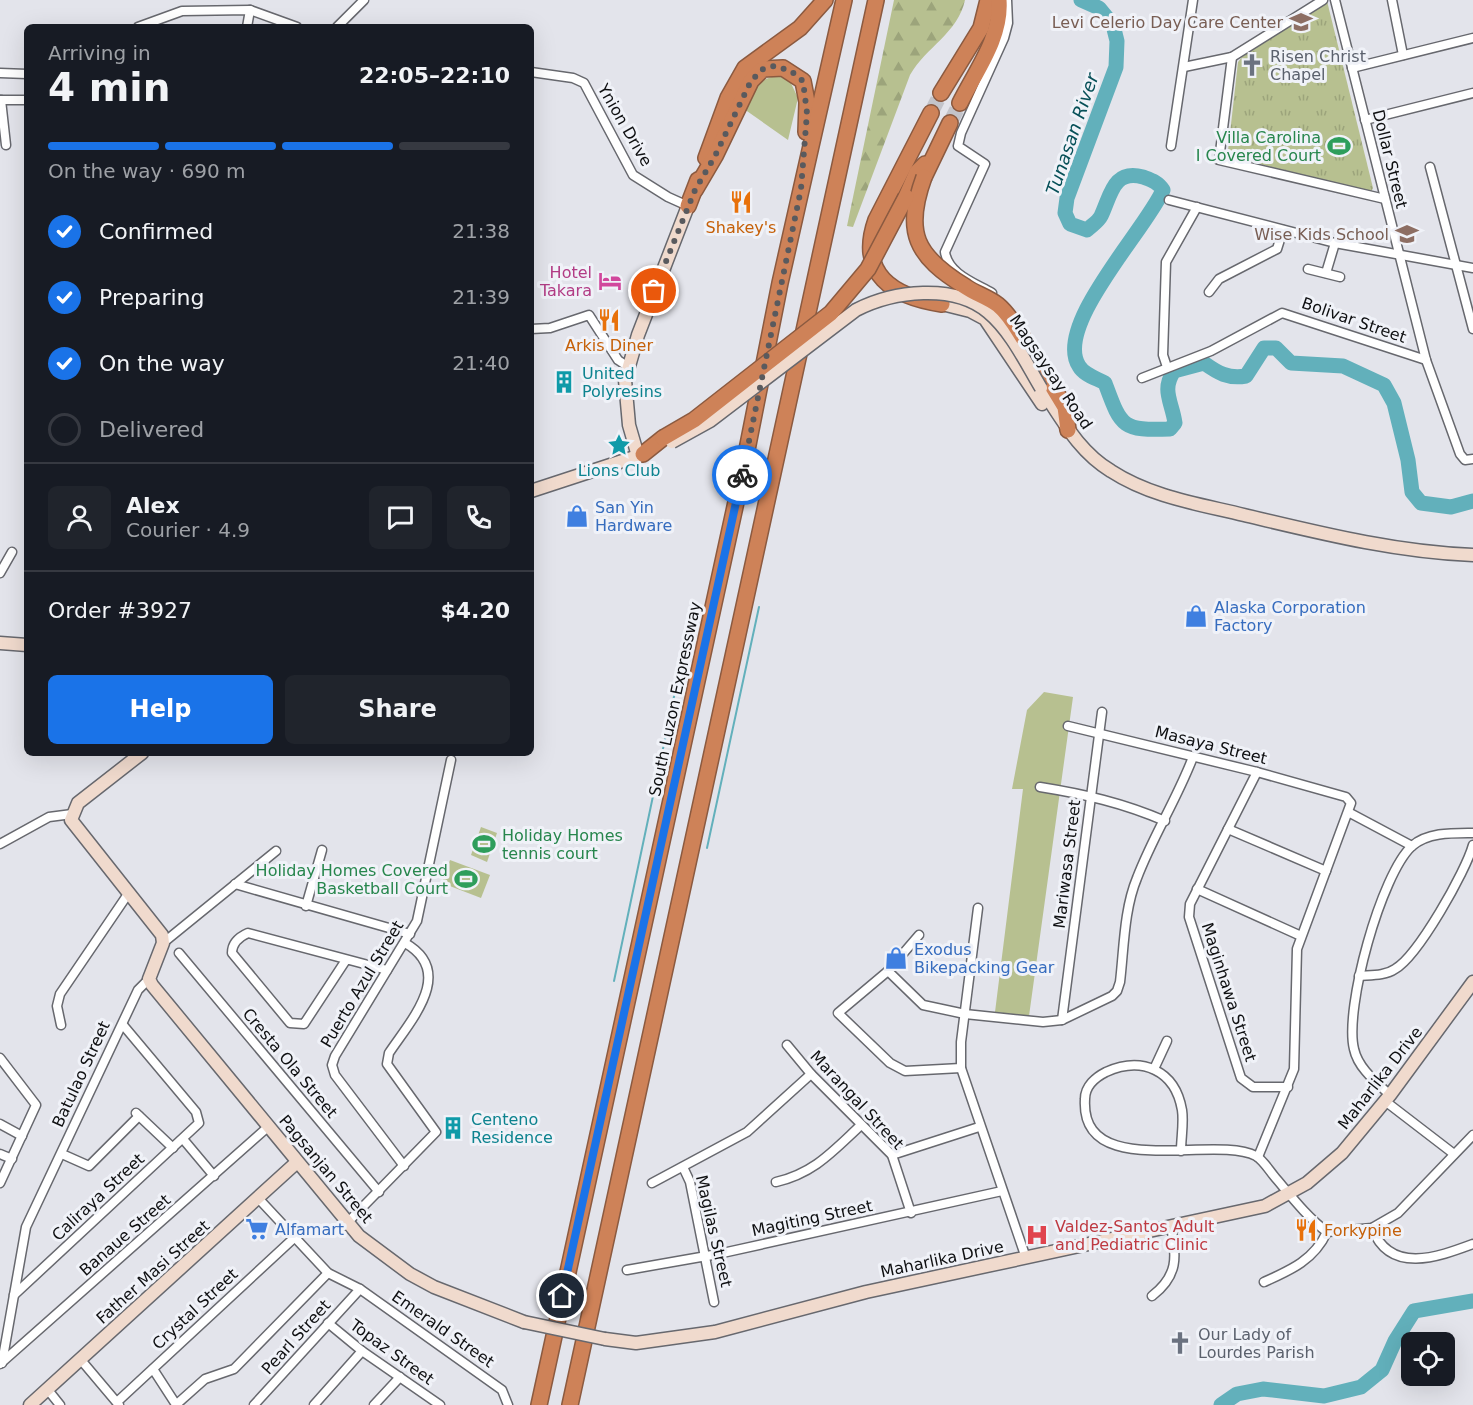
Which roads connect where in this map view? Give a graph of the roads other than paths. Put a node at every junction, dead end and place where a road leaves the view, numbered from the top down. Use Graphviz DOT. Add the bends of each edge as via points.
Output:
graph roads {
  1 [pos="364,0"];
  2 [pos="825,0"];
  3 [pos="844,0"];
  4 [pos="876,0"];
  5 [pos="885,0"];
  6 [pos="988,0"];
  7 [pos="999,0"];
  8 [pos="1007,0"];
  9 [pos="1193,0"];
  10 [pos="1323,0"];
  11 [pos="1335,0"];
  12 [pos="1396,1"];
  13 [pos="250,10"];
  14 [pos="146,24"];
  15 [pos="248,24"];
  16 [pos="289,24"];
  17 [pos="340,24"];
  18 [pos="1473,38"];
  19 [pos="1403,55"];
  20 [pos="1232,57"];
  21 [pos="1184,67"];
  22 [pos="1352,68"];
  23 [pos="534,72"];
  24 [pos="861,73"];
  25 [pos="0,74"];
  26 [pos="24,74"];
  27 [pos="941,93"];
  28 [pos="1473,93"];
  29 [pos="0,100"];
  30 [pos="24,100"];
  31 [pos="960,103"];
  32 [pos="931,113"];
  33 [pos="1365,120"];
  34 [pos="950,123"];
  35 [pos="6,145"];
  36 [pos="1171,146"];
  37 [pos="935,154"];
  38 [pos="1430,167"];
  39 [pos="801,189"];
  40 [pos="695,190"];
  41 [pos="1385,199"];
  42 [pos="1169,200"];
  43 [pos="688,206"];
  44 [pos="1197,207"];
  45 [pos="1283,230"];
  46 [pos="1335,243"];
  47 [pos="1397,254"];
  48 [pos="1455,265"];
  49 [pos="1473,268"];
  50 [pos="1308,269"];
  51 [pos="954,270"];
  52 [pos="1326,273"];
  53 [pos="1340,277"];
  54 [pos="1209,292"];
  55 [pos="942,304"];
  56 [pos="534,329"];
  57 [pos="1473,329"];
  58 [pos="1426,360"];
  59 [pos="627,366"];
  60 [pos="1167,367"];
  61 [pos="1142,378"];
  62 [pos="1071,434"];
  63 [pos="667,440"];
  64 [pos="641,455"];
  65 [pos="1469,460"];
  66 [pos="534,490"];
  67 [pos="12,552"];
  68 [pos="1473,555"];
  69 [pos="0,573"];
  70 [pos="0,644"];
  71 [pos="24,645"];
  72 [pos="1102,712"];
  73 [pos="1068,726"];
  74 [pos="1099,732"];
  75 [pos="138,756"];
  76 [pos="1193,757"];
  77 [pos="451,760"];
  78 [pos="1257,772"];
  79 [pos="1040,787"];
  80 [pos="1091,795"];
  81 [pos="1350,813"];
  82 [pos="72,814"];
  83 [pos="1165,821"];
  84 [pos="1228,828"];
  85 [pos="1473,833"];
  86 [pos="0,844"];
  87 [pos="1473,845"];
  88 [pos="1412,846"];
  89 [pos="322,849"];
  90 [pos="276,850"];
  91 [pos="1326,871"];
  92 [pos="235,884"];
  93 [pos="1197,890"];
  94 [pos="128,894"];
  95 [pos="306,906"];
  96 [pos="978,908"];
  97 [pos="410,934"];
  98 [pos="919,934"];
  99 [pos="1301,936"];
  100 [pos="405,943"];
  101 [pos="163,944"];
  102 [pos="179,953"];
  103 [pos="346,960"];
  104 [pos="387,970"];
  105 [pos="888,971"];
  106 [pos="1359,976"];
  107 [pos="149,979"];
  108 [pos="1473,983"];
  109 [pos="965,1014"];
  110 [pos="1062,1020"];
  111 [pos="61,1024"];
  112 [pos="123,1024"];
  113 [pos="1167,1041"];
  114 [pos="787,1045"];
  115 [pos="0,1058"];
  116 [pos="961,1068"];
  117 [pos="1154,1069"];
  118 [pos="810,1074"];
  119 [pos="1288,1087"];
  120 [pos="1387,1098"];
  121 [pos="0,1124"];
  122 [pos="269,1126"];
  123 [pos="860,1126"];
  124 [pos="979,1127"];
  125 [pos="1473,1135"];
  126 [pos="22,1136"];
  127 [pos="183,1139"];
  128 [pos="173,1148"];
  129 [pos="1181,1151"];
  130 [pos="0,1154"];
  131 [pos="62,1154"];
  132 [pos="1454,1154"];
  133 [pos="892,1155"];
  134 [pos="1258,1157"];
  135 [pos="12,1159"];
  136 [pos="296,1163"];
  137 [pos="404,1166"];
  138 [pos="683,1167"];
  139 [pos="214,1176"];
  140 [pos="776,1182"];
  141 [pos="0,1183"];
  142 [pos="652,1183"];
  143 [pos="1002,1191"];
  144 [pos="379,1192"];
  145 [pos="1289,1194"];
  146 [pos="258,1198"];
  147 [pos="911,1213"];
  148 [pos="347,1223"];
  149 [pos="1172,1227"];
  150 [pos="1372,1228"];
  151 [pos="1328,1233"];
  152 [pos="294,1238"];
  153 [pos="1473,1244"];
  154 [pos="705,1255"];
  155 [pos="1026,1258"];
  156 [pos="627,1270"];
  157 [pos="328,1273"];
  158 [pos="1264,1282"];
  159 [pos="360,1289"];
  160 [pos="14,1296"];
  161 [pos="1152,1296"];
  162 [pos="714,1302"];
  163 [pos="328,1323"];
  164 [pos="605,1339"];
  165 [pos="362,1351"];
  166 [pos="81,1360"];
  167 [pos="1,1364"];
  168 [pos="153,1369"];
  169 [pos="400,1377"];
  170 [pos="48,1390"];
  171 [pos="507,1400"];
  172 [pos="118,1404"];
  173 [pos="30,1405"];
  174 [pos="60,1405"];
  175 [pos="254,1405"];
  176 [pos="314,1405"];
  177 [pos="374,1405"];
  178 [pos="440,1405"];
  179 [pos="538,1405"];
  180 [pos="570,1405"];
  1 -- 17 [label="street"];
  2 -- 40 [label="highway" via="800,28 745,68 715,130"];
  3 -- 39 [label="highway, South Luzon Expressway"];
  4 -- 24 [label="highway"];
  5 -- 24 [label="highway"];
  6 -- 27 [label="highway" via="981,28"];
  7 -- 31 [label="highway" via="999,22"];
  8 -- 51 [label="street" via="1004,38 958,146 985,164 947,243 946,261"];
  9 -- 21 [label="street"];
  10 -- 20 [label="street"];
  11 -- 22 [label="street, Dollar Street"];
  12 -- 19 [label="street"];
  13 -- 14 [label="street" via="182,11"];
  13 -- 15 [label="street"];
  13 -- 16 [label="street"];
  18 -- 19 [label="street"];
  19 -- 22 [label="street"];
  20 -- 21 [label="street"];
  20 -- 41 [label="street" via="1219,160"];
  21 -- 36 [label="street"];
  22 -- 33 [label="street, Dollar Street"];
  23 -- 43 [label="street, Ynion Drive" via="584,83 633,175"];
  24 -- 180 [label="highway"];
  25 -- 26 [label="street"];
  28 -- 33 [label="street"];
  29 -- 30 [label="street"];
  29 -- 35 [label="street"];
  32 -- 55 [label="highway" via="871,237 877,271 891,288 919,301"];
  33 -- 41 [label="street, Dollar Street"];
  34 -- 37 [label="highway"];
  37 -- 62 [label="highway, bridge" via="924,177 913,219 920,245 960,283 1001,308 1065,407"];
  37 -- 63 [label="highway, bridge" via="917,172 868,269 837,307"];
  38 -- 48 [label="street"];
  39 -- 40 [label="highway" via="805,88 791,71 774,66 763,69 751,81"];
  39 -- 179 [label="highway, South Luzon Expressway"];
  40 -- 43 [label="highway"];
  41 -- 47 [label="street, Dollar Street"];
  42 -- 44 [label="street"];
  43 -- 59 [label="street"];
  44 -- 45 [label="street"];
  44 -- 60 [label="street" via="1166,262 1163,355"];
  45 -- 46 [label="street"];
  45 -- 54 [label="street" via="1277,249 1220,279"];
  46 -- 47 [label="street"];
  46 -- 52 [label="street"];
  47 -- 48 [label="street"];
  47 -- 58 [label="street, Dollar Street"];
  48 -- 49 [label="street"];
  48 -- 57 [label="street"];
  50 -- 52 [label="street"];
  51 -- 55 [label="street"];
  51 -- 62 [label="street" via="993,293 1015,314 1063,393 1072,419"];
  52 -- 53 [label="street"];
  55 -- 62 [label="street" via="985,319 1051,416"];
  56 -- 59 [label="street" via="550,328 589,315 618,360"];
  58 -- 60 [label="street, Bolivar Street" via="1282,313 1211,351"];
  58 -- 65 [label="street, Dollar Street" via="1460,454"];
  59 -- 64 [label="street" via="624,398"];
  60 -- 61 [label="street, Bolivar Street"];
  62 -- 63 [label="street, Magsaysay Road, bridge" via="1001,325 984,309 955,297 898,296 856,310 710,421"];
  62 -- 68 [label="street, Magsaysay Road" via="1111,471 1173,498 1364,543"];
  63 -- 64 [label="highway"];
  64 -- 66 [label="street"];
  67 -- 69 [label="street"];
  70 -- 71 [label="street"];
  72 -- 74 [label="street, Mariwasa Street"];
  73 -- 74 [label="street, Masaya Street"];
  74 -- 76 [label="street, Masaya Street"];
  74 -- 80 [label="street, Mariwasa Street"];
  75 -- 82 [label="street" via="78,803"];
  76 -- 78 [label="street, Masaya Street"];
  76 -- 83 [label="street"];
  77 -- 97 [label="street, Puerto Azul Street" via="417,921"];
  78 -- 81 [label="street, Masaya Street" via="1346,797 1352,803"];
  78 -- 84 [label="street, Maginhawa Street"];
  79 -- 80 [label="street"];
  80 -- 83 [label="street"];
  80 -- 110 [label="street, Mariwasa Street"];
  81 -- 88 [label="street"];
  81 -- 91 [label="street"];
  82 -- 86 [label="street" via="49,817"];
  82 -- 94 [label="street" via="73,825"];
  83 -- 110 [label="street" via="1131,895 1117,991"];
  84 -- 91 [label="street"];
  84 -- 93 [label="street, Maginhawa Street"];
  85 -- 88 [label="street" via="1445,833"];
  87 -- 106 [label="street" via="1451,891 1404,962 1391,972"];
  88 -- 106 [label="street" via="1397,864 1386,887"];
  89 -- 95 [label="street"];
  90 -- 92 [label="street, Batulao Street"];
  91 -- 99 [label="street"];
  92 -- 95 [label="street"];
  92 -- 101 [label="street, Batulao Street"];
  93 -- 99 [label="street"];
  93 -- 119 [label="street, Maginhawa Street" via="1190,904 1190,925 1241,1078 1253,1087"];
  94 -- 101 [label="street" via="159,930"];
  94 -- 111 [label="street" via="60,994 57,1006"];
  95 -- 97 [label="street"];
  96 -- 109 [label="street"];
  97 -- 100 [label="street, Puerto Azul Street"];
  98 -- 105 [label="street"];
  99 -- 119 [label="street" via="1295,962 1295,1062"];
  100 -- 104 [label="street, Puerto Azul Street"];
  100 -- 137 [label="street" via="425,960 428,987 424,1000 389,1053 387,1064 436,1131"];
  101 -- 107 [label="street, Batulao Street"];
  102 -- 144 [label="street, Cresta Ola Street"];
  103 -- 103 [label="street" via="248,933 232,949 290,1023 297,1026 304,1024"];
  103 -- 104 [label="street"];
  104 -- 137 [label="street, Puerto Azul Street" via="335,1056 332,1071"];
  105 -- 109 [label="street" via="923,1005"];
  105 -- 116 [label="street" via="838,1013 890,1063 905,1071"];
  106 -- 120 [label="street" via="1352,1028 1354,1049"];
  107 -- 112 [label="street, Batulao Street" via="138,990"];
  107 -- 122 [label="street, Pagsanjan Street"];
  108 -- 120 [label="street, Maharlika Drive"];
  109 -- 110 [label="street" via="1043,1022"];
  109 -- 116 [label="street"];
  112 -- 127 [label="street, Caliraya Street" via="199,1119"];
  112 -- 131 [label="street, Batulao Street"];
  113 -- 117 [label="street"];
  114 -- 118 [label="street, Marangal Street"];
  115 -- 126 [label="street" via="36,1104"];
  116 -- 124 [label="street"];
  117 -- 129 [label="street" via="1178,1094 1182,1112"];
  117 -- 129 [label="street" via="1142,1065 1118,1067 1100,1075 1085,1096 1089,1123 1099,1134 1129,1150"];
  118 -- 123 [label="street, Marangal Street"];
  118 -- 138 [label="street" via="747,1132"];
  119 -- 134 [label="street"];
  120 -- 132 [label="street"];
  120 -- 145 [label="street, Maharlika Drive" via="1326,1169"];
  121 -- 126 [label="street"];
  122 -- 136 [label="street, Pagsanjan Street"];
  122 -- 139 [label="street, Banaue Street"];
  123 -- 133 [label="street, Marangal Street"];
  123 -- 140 [label="street" via="814,1168"];
  124 -- 133 [label="street"];
  124 -- 143 [label="street"];
  125 -- 132 [label="street"];
  126 -- 135 [label="street"];
  127 -- 128 [label="street, Caliraya Street"];
  127 -- 139 [label="street"];
  128 -- 131 [label="street" via="137,1114 89,1166"];
  128 -- 160 [label="street, Caliraya Street"];
  129 -- 134 [label="street" via="1217,1148"];
  130 -- 135 [label="street"];
  131 -- 160 [label="street, Batulao Street" via="26,1227"];
  132 -- 150 [label="street" via="1407,1207"];
  133 -- 147 [label="street, Marangal Street"];
  134 -- 145 [label="street"];
  135 -- 141 [label="street"];
  136 -- 146 [label="street, Father Masi Street"];
  136 -- 148 [label="street, Pagsanjan Street"];
  137 -- 144 [label="street"];
  138 -- 142 [label="street"];
  138 -- 154 [label="street, Magilas Street" via="690,1182"];
  139 -- 167 [label="street, Banaue Street"];
  143 -- 147 [label="street, Magiting Street"];
  143 -- 155 [label="street"];
  144 -- 148 [label="street"];
  145 -- 149 [label="street, Maharlika Drive" via="1244,1212"];
  145 -- 151 [label="street"];
  146 -- 152 [label="street, Emerald Street"];
  146 -- 166 [label="street, Father Masi Street"];
  147 -- 154 [label="street, Magiting Street"];
  148 -- 164 [label="street, Pagsanjan Street, bridge" via="375,1250 410,1274 457,1298 524,1322"];
  149 -- 155 [label="street, Maharlika Drive"];
  149 -- 161 [label="street" via="1176,1250 1173,1268 1167,1284"];
  150 -- 151 [label="street"];
  150 -- 153 [label="street" via="1387,1251 1416,1260 1442,1256"];
  151 -- 158 [label="street" via="1300,1266"];
  152 -- 157 [label="street, Emerald Street"];
  152 -- 168 [label="street, Crystal Street"];
  154 -- 156 [label="street, Magiting Street"];
  154 -- 162 [label="street, Magilas Street"];
  155 -- 164 [label="street, Maharlika Drive" via="866,1292 715,1332 636,1343"];
  157 -- 159 [label="street, Emerald Street"];
  157 -- 168 [label="street" via="234,1369 205,1379 178,1403"];
  159 -- 163 [label="street, Pearl Street"];
  159 -- 171 [label="street, Emerald Street"];
  160 -- 167 [label="street, Batulao Street"];
  163 -- 165 [label="street, Topaz Street"];
  163 -- 175 [label="street, Pearl Street"];
  165 -- 169 [label="street, Topaz Street"];
  165 -- 176 [label="street"];
  166 -- 170 [label="street, Father Masi Street"];
  166 -- 172 [label="street"];
  168 -- 172 [label="street, Crystal Street"];
  169 -- 177 [label="street"];
  169 -- 178 [label="street, Topaz Street"];
  170 -- 173 [label="street, Father Masi Street"];
  170 -- 174 [label="street"];
}
